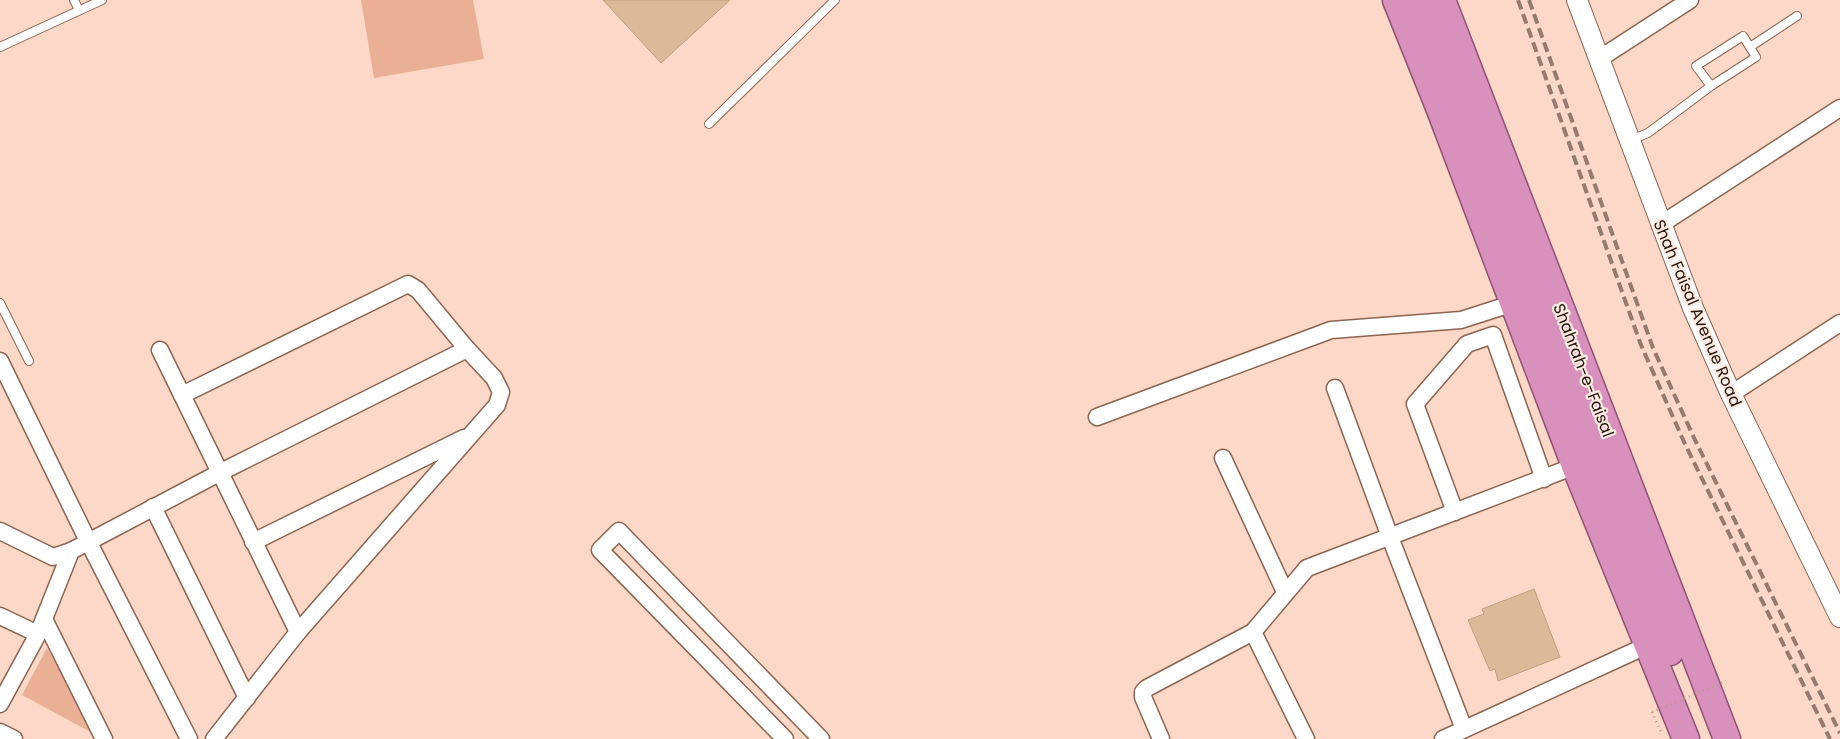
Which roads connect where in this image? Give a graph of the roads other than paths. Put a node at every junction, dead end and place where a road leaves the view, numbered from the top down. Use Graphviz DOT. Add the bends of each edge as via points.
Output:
graph roads {
  1 [pos="74,0"];
  2 [pos="102,0"];
  3 [pos="835,0"];
  4 [pos="1396,0"];
  5 [pos="1420,0"];
  6 [pos="1442,0"];
  7 [pos="1577,0"];
  8 [pos="1690,0"];
  9 [pos="80,10"];
  10 [pos="1797,16"];
  11 [pos="0,47"];
  12 [pos="1750,47"];
  13 [pos="1599,59"];
  14 [pos="1710,86"];
  15 [pos="1840,108"];
  16 [pos="709,124"];
  17 [pos="1629,141"];
  18 [pos="1660,225"];
  19 [pos="0,303"];
  20 [pos="1514,303"];
  21 [pos="1840,323"];
  22 [pos="160,350"];
  23 [pos="467,350"];
  24 [pos="0,361"];
  25 [pos="29,361"];
  26 [pos="1335,388"];
  27 [pos="1731,394"];
  28 [pos="182,395"];
  29 [pos="1097,417"];
  30 [pos="471,434"];
  31 [pos="1223,458"];
  32 [pos="1575,466"];
  33 [pos="219,473"];
  34 [pos="1544,478"];
  35 [pos="153,507"];
  36 [pos="1455,512"];
  37 [pos="0,532"];
  38 [pos="1390,537"];
  39 [pos="88,541"];
  40 [pos="253,542"];
  41 [pos="71,551"];
  42 [pos="1285,592"];
  43 [pos="0,616"];
  44 [pos="1840,617"];
  45 [pos="44,618"];
  46 [pos="298,632"];
  47 [pos="1254,632"];
  48 [pos="38,634"];
  49 [pos="1648,645"];
  50 [pos="764,681"];
  51 [pos="247,698"];
  52 [pos="746,700"];
  53 [pos="0,704"];
  54 [pos="1694,713"];
  55 [pos="0,732"];
  56 [pos="1454,736"];
  57 [pos="14,739"];
  58 [pos="104,739"];
  59 [pos="189,739"];
  60 [pos="214,739"];
  61 [pos="784,739"];
  62 [pos="821,739"];
  63 [pos="1160,739"];
  64 [pos="1306,739"];
  65 [pos="1686,739"];
  66 [pos="1694,739"];
  67 [pos="1705,739"];
  68 [pos="1727,739"];
  1 -- 9 [label="lane"];
  2 -- 9 [label="lane"];
  3 -- 16 [label="lane"];
  4 -- 20 [label="highway"];
  5 -- 54 [label="highway, Shahrah-e-Faisal"];
  6 -- 68 [label="highway, Shahrah-e-Faisal"];
  7 -- 13 [label="street, Shah Faisal Avenue Road"];
  8 -- 13 [label="street"];
  9 -- 11 [label="lane"];
  10 -- 12 [label="lane"];
  12 -- 14 [label="lane" via="1756,57"];
  12 -- 14 [label="lane" via="1743,36 1696,66"];
  13 -- 17 [label="street, Shah Faisal Avenue Road"];
  14 -- 17 [label="lane" via="1648,133"];
  15 -- 18 [label="street"];
  17 -- 18 [label="street, Shah Faisal Avenue Road"];
  18 -- 27 [label="street, Shah Faisal Avenue Road"];
  19 -- 25 [label="lane"];
  20 -- 29 [label="street" via="1461,320 1331,330"];
  20 -- 32 [label="highway"];
  21 -- 27 [label="street"];
  22 -- 28 [label="street"];
  23 -- 28 [label="street" via="418,290 408,284"];
  23 -- 30 [label="street" via="494,378 502,392 497,405"];
  23 -- 33 [label="street"];
  24 -- 39 [label="street"];
  26 -- 38 [label="street"];
  27 -- 44 [label="street, Shah Faisal Avenue Road"];
  28 -- 33 [label="street"];
  30 -- 40 [label="street"];
  30 -- 46 [label="street"];
  31 -- 42 [label="street"];
  32 -- 34 [label="street"];
  32 -- 49 [label="highway"];
  33 -- 35 [label="street"];
  33 -- 40 [label="street"];
  34 -- 36 [label="street"];
  34 -- 36 [label="street" via="1493,335 1467,344 1415,404"];
  35 -- 39 [label="street"];
  35 -- 51 [label="street"];
  36 -- 38 [label="street"];
  37 -- 41 [label="street" via="53,557"];
  38 -- 42 [label="street" via="1307,568"];
  38 -- 56 [label="street"];
  39 -- 41 [label="street"];
  39 -- 59 [label="street"];
  40 -- 46 [label="street"];
  41 -- 45 [label="street"];
  42 -- 47 [label="street"];
  43 -- 48 [label="street"];
  45 -- 48 [label="street"];
  45 -- 58 [label="street"];
  46 -- 51 [label="street"];
  47 -- 63 [label="street" via="1143,692"];
  47 -- 64 [label="street"];
  48 -- 53 [label="street"];
  49 -- 56 [label="street"];
  49 -- 65 [label="highway"];
  50 -- 52 [label="street"];
  50 -- 52 [label="street" via="619,531 600,550"];
  50 -- 62 [label="street"];
  51 -- 60 [label="street"];
  52 -- 61 [label="street"];
  54 -- 66 [label="highway"];
  54 -- 67 [label="highway, Shahrah-e-Faisal"];
  55 -- 57 [label="street"];
}
